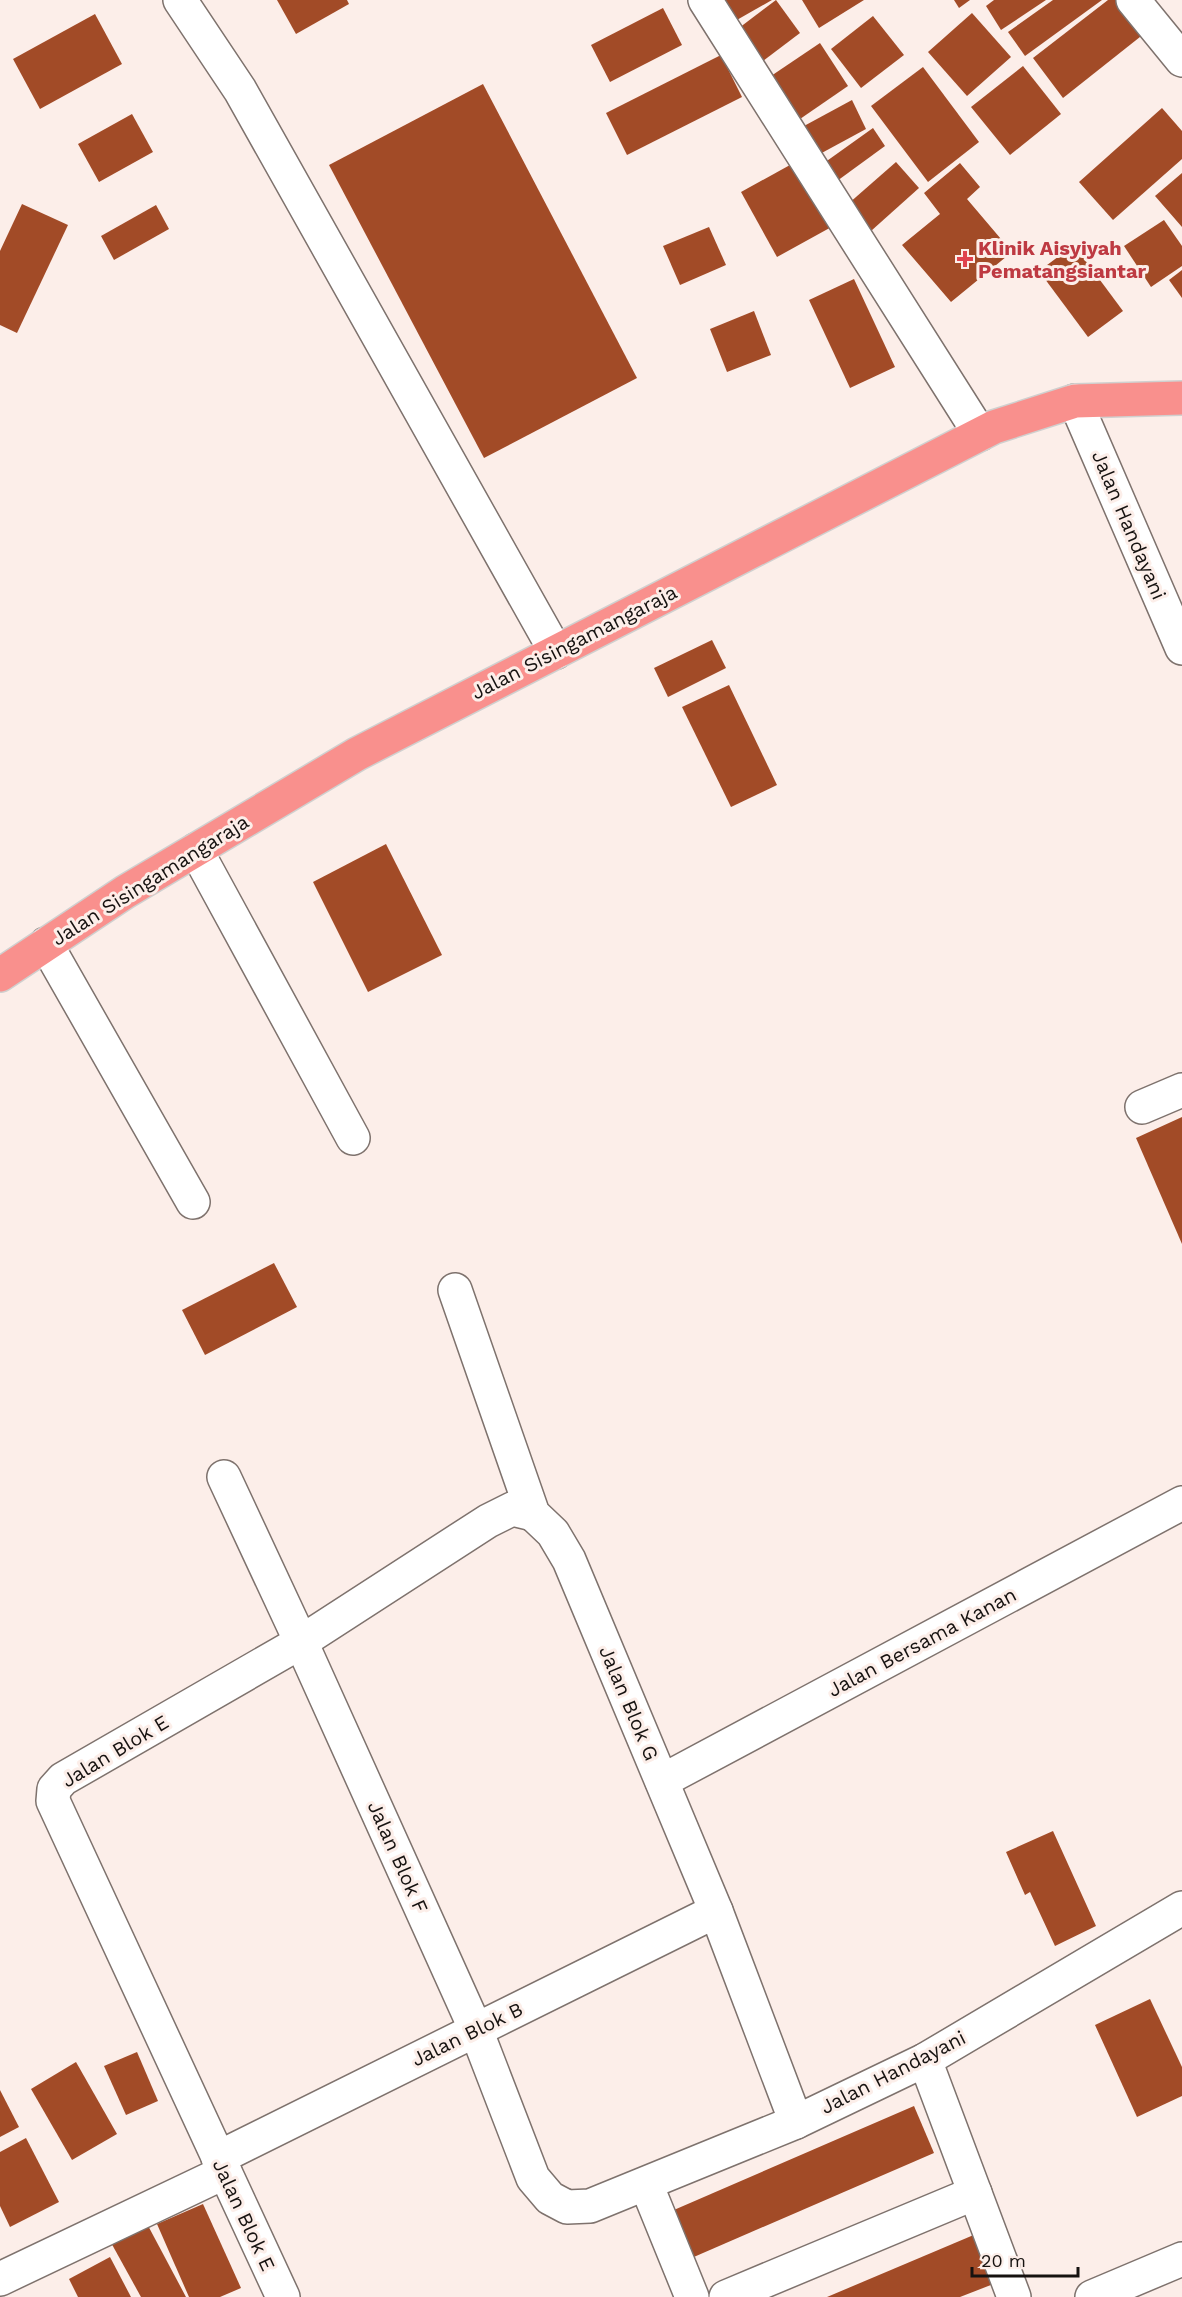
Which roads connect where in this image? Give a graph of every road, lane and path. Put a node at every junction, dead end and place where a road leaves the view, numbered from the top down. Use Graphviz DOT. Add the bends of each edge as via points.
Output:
graph roads {
  1 [pos="180,0"];
  2 [pos="705,0"];
  3 [pos="1132,0"];
  4 [pos="1182,60"];
  5 [pos="1182,398"];
  6 [pos="1075,402"];
  7 [pos="980,434"];
  8 [pos="1182,648"];
  9 [pos="556,652"];
  10 [pos="196,850"];
  11 [pos="46,944"];
  12 [pos="0,975"];
  13 [pos="1182,1090"];
  14 [pos="1142,1107"];
  15 [pos="353,1138"];
  16 [pos="192,1202"];
  17 [pos="455,1290"];
  18 [pos="224,1477"];
  19 [pos="1182,1503"];
  20 [pos="532,1514"];
  21 [pos="301,1642"];
  22 [pos="662,1782"];
  23 [pos="1182,1908"];
  24 [pos="716,1911"];
  25 [pos="476,2030"];
  26 [pos="925,2060"];
  27 [pos="796,2122"];
  28 [pos="221,2165"];
  29 [pos="646,2184"];
  30 [pos="975,2193"];
  31 [pos="590,2206"];
  32 [pos="1182,2259"];
  33 [pos="0,2279"];
  34 [pos="1153,2285"];
  35 [pos="283,2297"];
  36 [pos="692,2297"];
  37 [pos="726,2297"];
  38 [pos="1014,2297"];
  39 [pos="1092,2297"];
  1 -- 9 [label="street" via="240,90"];
  2 -- 7 [label="street"];
  3 -- 4 [label="street"];
  5 -- 6 [label="highway, Jalan Sisingamangaraja"];
  6 -- 7 [label="highway, Jalan Sisingamangaraja"];
  6 -- 8 [label="street, Jalan Handayani"];
  7 -- 9 [label="highway, Jalan Sisingamangaraja"];
  9 -- 10 [label="highway, Jalan Sisingamangaraja" via="357,754"];
  10 -- 11 [label="highway, Jalan Sisingamangaraja"];
  10 -- 15 [label="street"];
  11 -- 12 [label="highway, Jalan Sisingamangaraja"];
  11 -- 16 [label="street"];
  13 -- 14 [label="street"];
  17 -- 20 [label="street, Jalan Blok G"];
  18 -- 21 [label="street, Jalan Blok F"];
  19 -- 22 [label="street, Jalan Bersama Kanan"];
  20 -- 21 [label="street, Jalan Blok E" via="512,1509 488,1521"];
  20 -- 22 [label="street, Jalan Blok G" via="552,1533 569,1560"];
  21 -- 25 [label="street, Jalan Blok F"];
  21 -- 28 [label="street, Jalan Blok E" via="63,1779 54,1789 53,1801"];
  22 -- 24 [label="street, Jalan Blok G"];
  23 -- 26 [label="street, Jalan Handayani"];
  24 -- 25 [label="street, Jalan Blok B"];
  24 -- 27 [label="street, Jalan Blok G"];
  25 -- 28 [label="street, Jalan Blok B"];
  25 -- 31 [label="street, Jalan Blok F" via="533,2178 550,2198 567,2207"];
  26 -- 27 [label="street, Jalan Handayani"];
  26 -- 30 [label="street"];
  27 -- 29 [label="street, Jalan Handayani"];
  28 -- 33 [label="street, Jalan Blok B"];
  28 -- 35 [label="street, Jalan Blok E"];
  29 -- 31 [label="street, Jalan Handayani"];
  29 -- 36 [label="street"];
  30 -- 37 [label="street"];
  30 -- 38 [label="street"];
  32 -- 34 [label="street"];
  34 -- 39 [label="street"];
}
